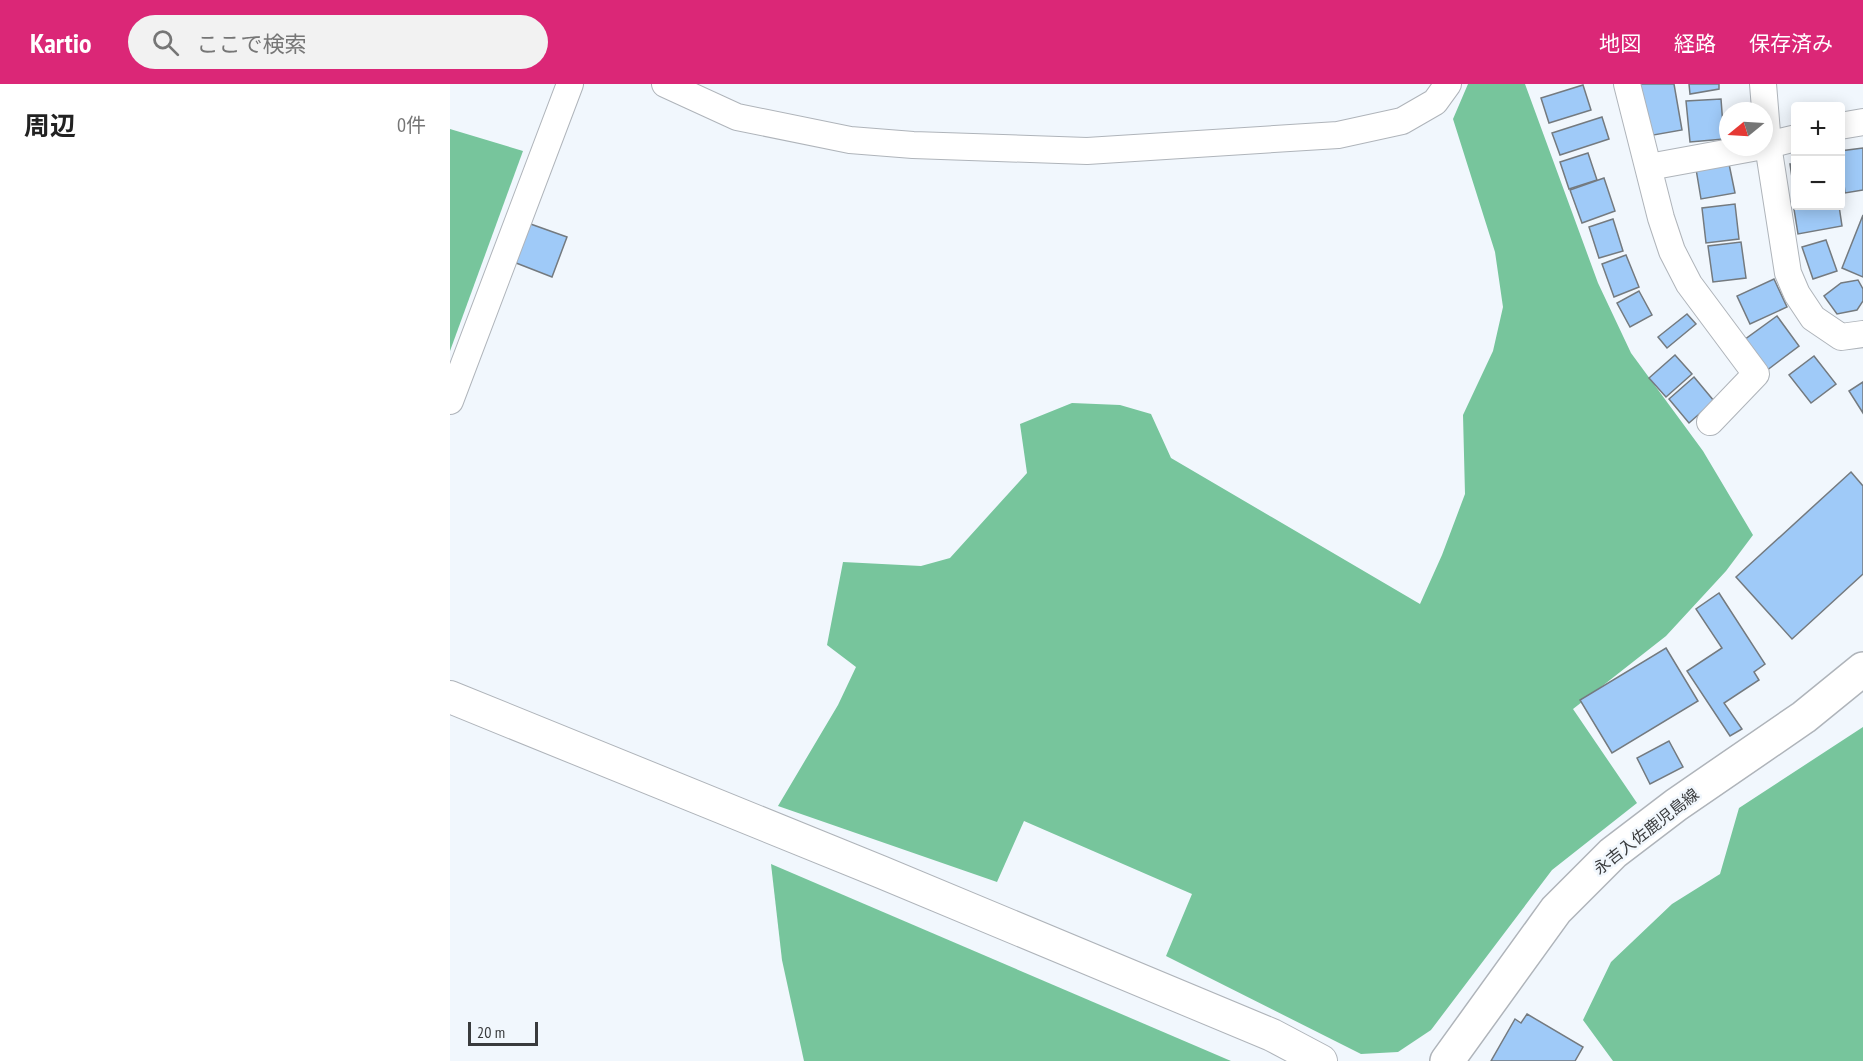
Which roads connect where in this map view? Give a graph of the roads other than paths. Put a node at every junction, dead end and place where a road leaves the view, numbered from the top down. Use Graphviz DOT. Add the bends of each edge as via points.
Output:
graph roads {
  1 [pos="570,84"];
  2 [pos="665,84"];
  3 [pos="1448,84"];
  4 [pos="1627,84"];
  5 [pos="1763,84"];
  6 [pos="1763,102"];
  7 [pos="1863,122"];
  8 [pos="1845,125"];
  9 [pos="1791,139"];
  10 [pos="1773,144"];
  11 [pos="1719,154"];
  12 [pos="1766,156"];
  13 [pos="1649,167"];
  14 [pos="1863,334"];
  15 [pos="450,401"];
  16 [pos="1710,422"];
  17 [pos="1863,669"];
  18 [pos="450,697"];
  19 [pos="1321,1061"];
  20 [pos="1447,1061"];
  1 -- 15 [label="street"];
  2 -- 3 [label="street" via="737,117 850,140 1087,151 1338,135 1402,121 1435,102"];
  4 -- 13 [label="street"];
  5 -- 6 [label="street"];
  7 -- 8 [label="street"];
  9 -- 10 [label="street"];
  11 -- 13 [label="street"];
  12 -- 14 [label="street" via="1788,273 1797,294 1813,318 1829,330 1841,337"];
  13 -- 16 [label="street" via="1660,218 1689,284 1756,374"];
  17 -- 20 [label="main road, 永吉入佐鹿児島線" via="1804,717 1613,853 1556,910"];
  18 -- 19 [label="street" via="1272,1035"];
}
